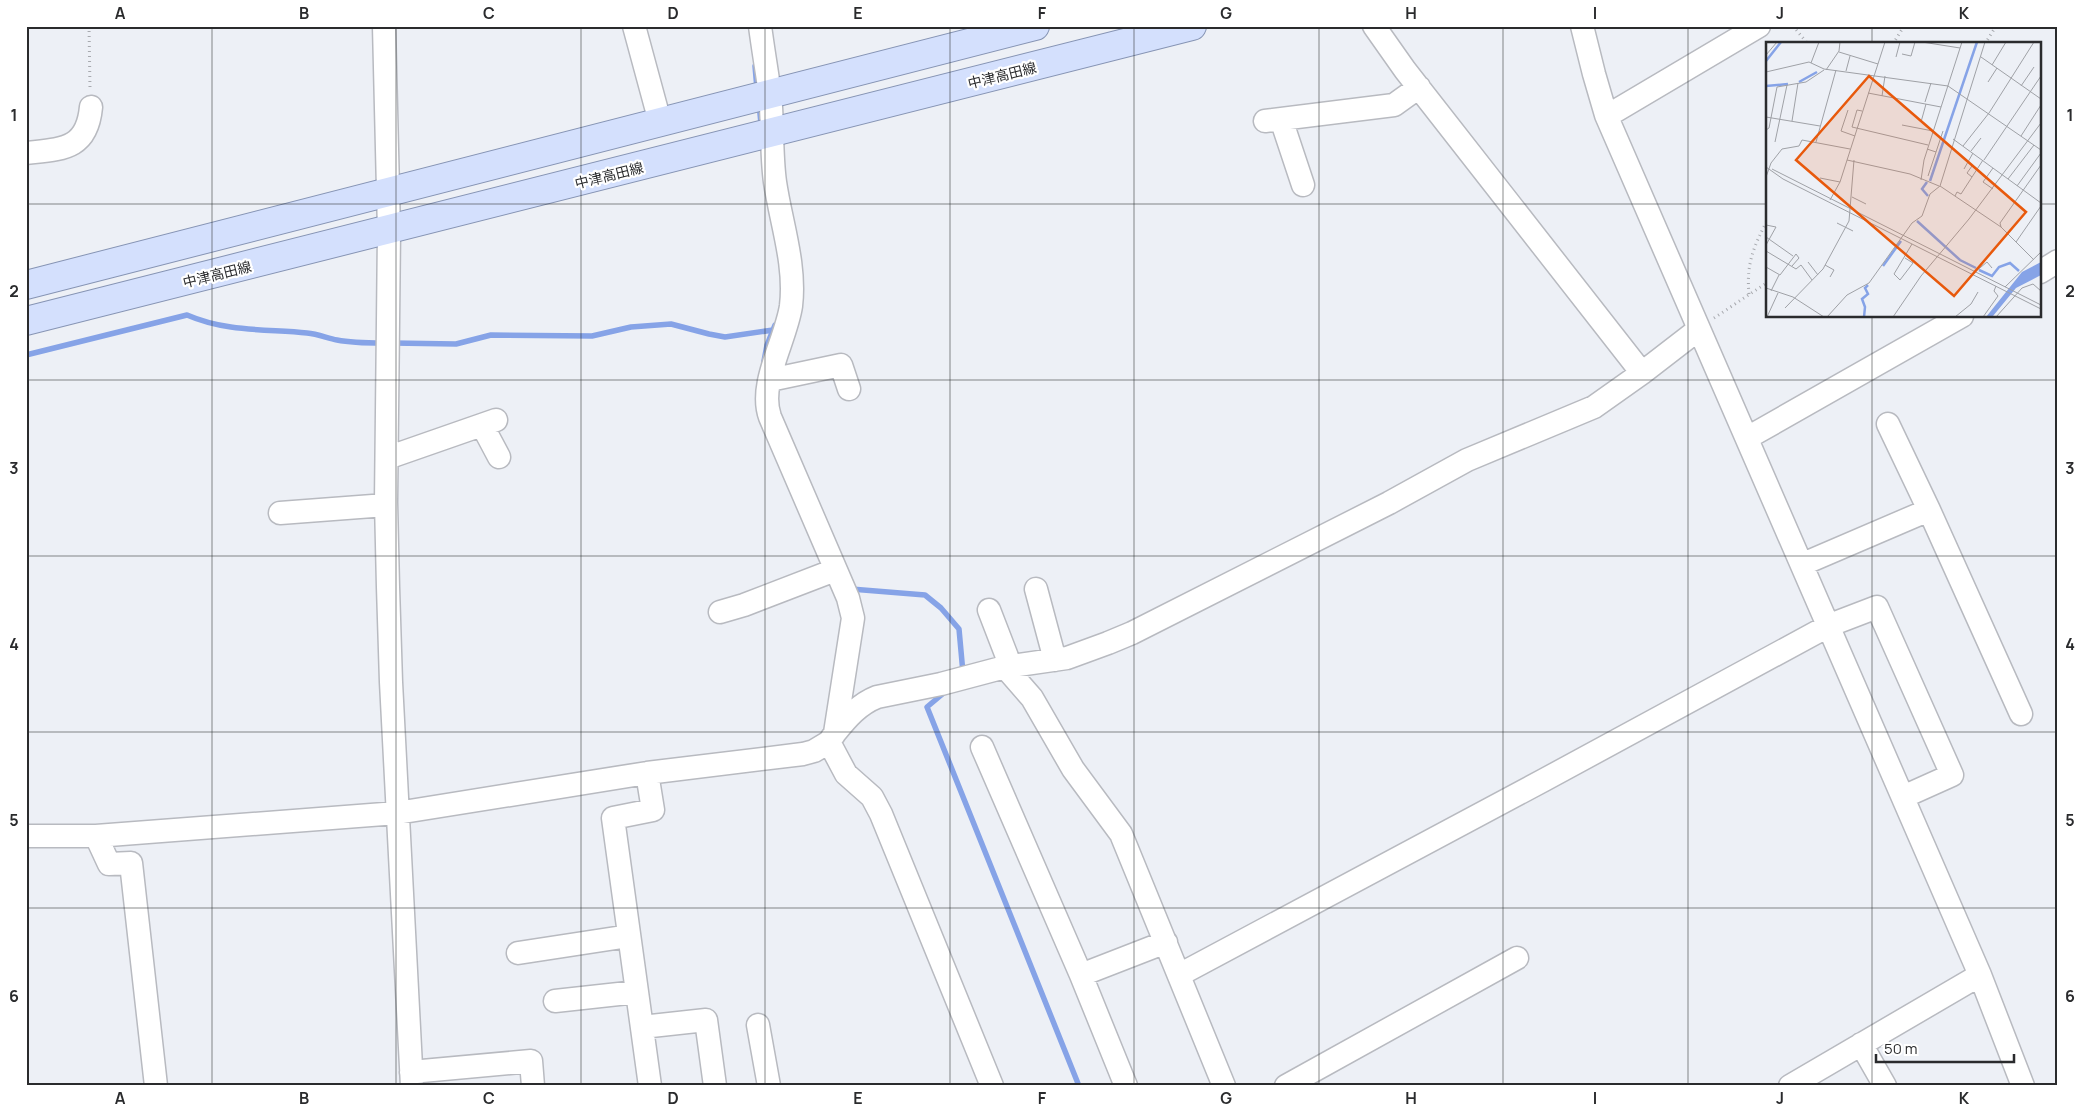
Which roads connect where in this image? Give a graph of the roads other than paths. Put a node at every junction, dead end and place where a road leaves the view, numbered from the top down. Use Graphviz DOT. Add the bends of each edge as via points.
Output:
graph roads {
  1 [pos="384,26"];
  2 [pos="634,26"];
  3 [pos="760,26"];
  4 [pos="1036,26"];
  5 [pos="1192,26"];
  6 [pos="1374,26"];
  7 [pos="1582,26"];
  8 [pos="1759,26"];
  9 [pos="1419,87"];
  10 [pos="770,94"];
  11 [pos="91,107"];
  12 [pos="1607,116"];
  13 [pos="660,122"];
  14 [pos="772,133"];
  15 [pos="26,153"];
  16 [pos="1303,186"];
  17 [pos="389,191"];
  18 [pos="389,231"];
  19 [pos="26,285"];
  20 [pos="1958,318"];
  21 [pos="26,321"];
  22 [pos="1699,328"];
  23 [pos="1642,373"];
  24 [pos="770,380"];
  25 [pos="849,389"];
  26 [pos="1888,424"];
  27 [pos="1747,438"];
  28 [pos="499,457"];
  29 [pos="386,458"];
  30 [pos="386,506"];
  31 [pos="1929,510"];
  32 [pos="280,513"];
  33 [pos="1802,564"];
  34 [pos="835,570"];
  35 [pos="1036,589"];
  36 [pos="989,610"];
  37 [pos="720,612"];
  38 [pos="1830,625"];
  39 [pos="1055,660"];
  40 [pos="1008,667"];
  41 [pos="843,681"];
  42 [pos="877,697"];
  43 [pos="2021,714"];
  44 [pos="832,737"];
  45 [pos="982,747"];
  46 [pos="647,773"];
  47 [pos="1904,797"];
  48 [pos="397,813"];
  49 [pos="26,836"];
  50 [pos="96,836"];
  51 [pos="629,936"];
  52 [pos="1166,942"];
  53 [pos="518,952"];
  54 [pos="1517,958"];
  55 [pos="1081,975"];
  56 [pos="1179,975"];
  57 [pos="1980,975"];
  58 [pos="637,992"];
  59 [pos="555,1001"];
  60 [pos="758,1024"];
  61 [pos="642,1027"];
  62 [pos="1861,1044"];
  63 [pos="411,1079"];
  64 [pos="156,1086"];
  65 [pos="533,1086"];
  66 [pos="650,1086"];
  67 [pos="715,1086"];
  68 [pos="769,1086"];
  69 [pos="992,1086"];
  70 [pos="1126,1086"];
  71 [pos="1224,1086"];
  72 [pos="1286,1086"];
  73 [pos="1790,1086"];
  74 [pos="1885,1086"];
  75 [pos="2023,1086"];
  1 -- 17 [label="street"];
  2 -- 13 [label="street"];
  3 -- 10 [label="street"];
  4 -- 10 [label="main road"];
  5 -- 14 [label="main road, 中津高田線"];
  6 -- 9 [label="street"];
  7 -- 12 [label="street"];
  8 -- 12 [label="street"];
  9 -- 16 [label="street" via="1394,105 1273,120"];
  9 -- 23 [label="street"];
  10 -- 13 [label="main road"];
  10 -- 14 [label="street"];
  11 -- 15 [label="street" via="81,138 64,147"];
  12 -- 22 [label="street"];
  13 -- 17 [label="main road"];
  14 -- 18 [label="main road, 中津高田線"];
  14 -- 24 [label="street" via="776,184 792,285 790,309"];
  17 -- 18 [label="street"];
  17 -- 19 [label="main road"];
  18 -- 21 [label="main road, 中津高田線"];
  18 -- 29 [label="street"];
  20 -- 27 [label="street"];
  22 -- 23 [label="street"];
  22 -- 27 [label="street"];
  23 -- 39 [label="street" via="1594,407 1467,460 1147,626 1108,644"];
  24 -- 25 [label="street" via="841,366"];
  24 -- 34 [label="street" via="767,410"];
  26 -- 31 [label="street"];
  27 -- 33 [label="street"];
  28 -- 29 [label="street" via="489,422"];
  29 -- 30 [label="street"];
  30 -- 32 [label="street"];
  30 -- 48 [label="street"];
  31 -- 33 [label="street"];
  31 -- 43 [label="street"];
  33 -- 38 [label="street"];
  34 -- 37 [label="street" via="744,606"];
  34 -- 41 [label="street" via="853,618"];
  35 -- 39 [label="street"];
  36 -- 40 [label="street"];
  38 -- 47 [label="street"];
  38 -- 47 [label="street" via="1877,607 1952,775"];
  38 -- 56 [label="street"];
  39 -- 40 [label="street"];
  40 -- 42 [label="street"];
  40 -- 52 [label="street" via="1032,698 1073,769 1121,834"];
  41 -- 42 [label="street" via="865,695"];
  41 -- 44 [label="street"];
  42 -- 44 [label="street" via="853,711"];
  44 -- 46 [label="street" via="814,751 803,754"];
  44 -- 69 [label="street" via="846,774 872,797 881,814"];
  45 -- 55 [label="street"];
  46 -- 48 [label="street"];
  46 -- 51 [label="street" via="653,810 613,818"];
  47 -- 57 [label="street"];
  48 -- 50 [label="street"];
  48 -- 63 [label="street"];
  49 -- 50 [label="street"];
  50 -- 64 [label="street" via="109,864 130,863"];
  51 -- 53 [label="street"];
  51 -- 58 [label="street"];
  52 -- 55 [label="street"];
  52 -- 56 [label="street"];
  54 -- 72 [label="street"];
  55 -- 70 [label="street"];
  56 -- 71 [label="street"];
  57 -- 62 [label="street"];
  57 -- 75 [label="street"];
  58 -- 59 [label="street"];
  58 -- 61 [label="street"];
  60 -- 68 [label="street"];
  61 -- 66 [label="street"];
  61 -- 67 [label="street" via="706,1020"];
  62 -- 73 [label="street"];
  62 -- 74 [label="street"];
  63 -- 65 [label="street" via="531,1061"];
}
